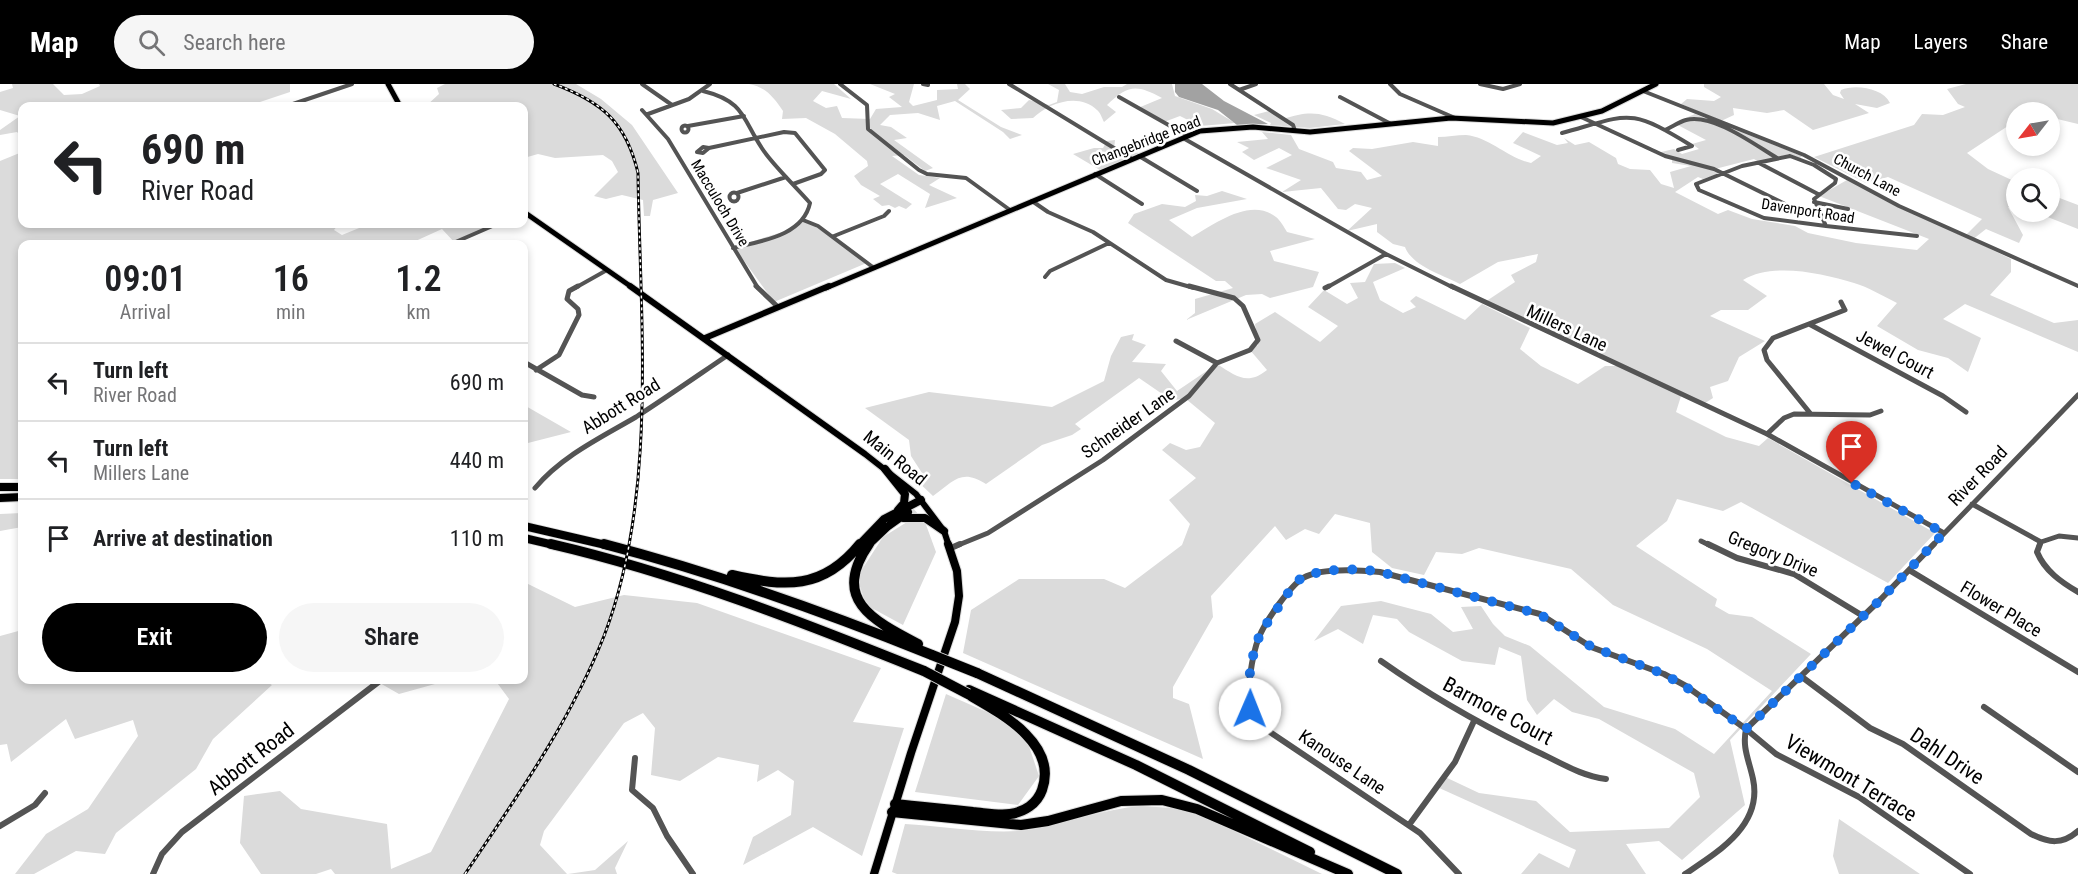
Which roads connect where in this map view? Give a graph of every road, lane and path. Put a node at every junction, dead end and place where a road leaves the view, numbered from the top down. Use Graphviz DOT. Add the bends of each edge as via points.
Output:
graph roads {
  1 [pos="352,84"];
  2 [pos="388,84"];
  3 [pos="642,84"];
  4 [pos="710,84"];
  5 [pos="840,84"];
  6 [pos="1009,84"];
  7 [pos="1230,84"];
  8 [pos="1256,84"];
  9 [pos="1390,84"];
  10 [pos="1480,84"];
  11 [pos="1520,84"];
  12 [pos="1656,84"];
  13 [pos="703,90"];
  14 [pos="1239,90"];
  15 [pos="1642,91"];
  16 [pos="1119,97"];
  17 [pos="1340,97"];
  18 [pos="299,102"];
  19 [pos="398,102"];
  20 [pos="672,105"];
  21 [pos="642,110"];
  22 [pos="648,114"];
  23 [pos="744,116"];
  24 [pos="1581,117"];
  25 [pos="1455,118"];
  26 [pos="1392,124"];
  27 [pos="1594,124"];
  28 [pos="688,126"];
  29 [pos="1665,130"];
  30 [pos="1295,131"];
  31 [pos="1562,133"];
  32 [pos="1185,137"];
  33 [pos="757,139"];
  34 [pos="1767,140"];
  35 [pos="1776,144"];
  36 [pos="1756,146"];
  37 [pos="709,148"];
  38 [pos="1678,150"];
  39 [pos="1763,151"];
  40 [pos="1139,156"];
  41 [pos="1132,159"];
  42 [pos="1777,159"];
  43 [pos="1759,163"];
  44 [pos="1722,173"];
  45 [pos="1095,174"];
  46 [pos="786,177"];
  47 [pos="793,183"];
  48 [pos="1197,191"];
  49 [pos="737,193"];
  50 [pos="1818,194"];
  51 [pos="1032,201"];
  52 [pos="1814,202"];
  53 [pos="1142,204"];
  54 [pos="1848,208"];
  55 [pos="1010,210"];
  56 [pos="889,211"];
  57 [pos="1819,213"];
  58 [pos="528,215"];
  59 [pos="803,220"];
  60 [pos="1826,227"];
  61 [pos="488,228"];
  62 [pos="834,236"];
  63 [pos="1917,236"];
  64 [pos="460,240"];
  65 [pos="1109,243"];
  66 [pos="733,248"];
  67 [pos="1386,254"];
  68 [pos="874,268"];
  69 [pos="607,270"];
  70 [pos="1045,277"];
  71 [pos="2078,286"];
  72 [pos="1325,288"];
  73 [pos="1841,302"];
  74 [pos="778,308"];
  75 [pos="1809,324"];
  76 [pos="705,338"];
  77 [pos="1176,341"];
  78 [pos="728,355"];
  79 [pos="1217,363"];
  80 [pos="528,365"];
  81 [pos="536,370"];
  82 [pos="2078,395"];
  83 [pos="594,397"];
  84 [pos="1881,411"];
  85 [pos="1966,412"];
  86 [pos="1810,413"];
  87 [pos="1767,434"];
  88 [pos="885,469"];
  89 [pos="0,487"];
  90 [pos="18,487"];
  91 [pos="534,488"];
  92 [pos="18,497"];
  93 [pos="0,498"];
  94 [pos="923,502"];
  95 [pos="1972,504"];
  96 [pos="896,512"];
  97 [pos="889,524"];
  98 [pos="528,527"];
  99 [pos="944,531"];
  100 [pos="1944,533"];
  101 [pos="2078,538"];
  102 [pos="528,539"];
  103 [pos="1701,541"];
  104 [pos="2040,542"];
  105 [pos="951,548"];
  106 [pos="658,558"];
  107 [pos="1909,570"];
  108 [pos="2078,592"];
  109 [pos="1863,616"];
  110 [pos="932,653"];
  111 [pos="1381,661"];
  112 [pos="2078,672"];
  113 [pos="1802,676"];
  114 [pos="376,684"];
  115 [pos="968,692"];
  116 [pos="1984,707"];
  117 [pos="1474,721"];
  118 [pos="1746,729"];
  119 [pos="635,758"];
  120 [pos="2078,772"];
  121 [pos="1606,779"];
  122 [pos="45,793"];
  123 [pos="894,808"];
  124 [pos="1409,825"];
  125 [pos="0,826"];
  126 [pos="2078,831"];
  127 [pos="1696,872"];
  128 [pos="153,874"];
  129 [pos="693,874"];
  130 [pos="874,874"];
  131 [pos="1350,874"];
  132 [pos="1397,874"];
  133 [pos="1459,874"];
  134 [pos="1685,874"];
  135 [pos="1970,874"];
  1 -- 18 [label="street"];
  2 -- 19 [label="main road"];
  3 -- 20 [label="street"];
  4 -- 13 [label="street"];
  5 -- 55 [label="street" via="867,105 866,123 871,133 919,170 968,179"];
  6 -- 41 [label="street"];
  7 -- 14 [label="street"];
  8 -- 14 [label="street"];
  9 -- 25 [label="street" via="1400,94"];
  10 -- 11 [label="street" via="1503,89"];
  12 -- 15 [label="main road, Changebridge Road"];
  13 -- 20 [label="street"];
  13 -- 23 [label="street" via="728,98"];
  14 -- 30 [label="street" via="1292,124"];
  15 -- 24 [label="main road, Changebridge Road" via="1611,108"];
  15 -- 34 [label="street, Church Lane"];
  16 -- 32 [label="street, Millers Lane"];
  17 -- 26 [label="street"];
  20 -- 22 [label="street"];
  21 -- 22 [label="street, Macculoch Drive"];
  22 -- 66 [label="street, Macculoch Drive" via="668,139"];
  23 -- 28 [label="street"];
  23 -- 33 [label="street"];
  24 -- 25 [label="main road, Changebridge Road" via="1543,124"];
  24 -- 27 [label="street"];
  25 -- 26 [label="main road, Changebridge Road"];
  26 -- 30 [label="main road, Changebridge Road"];
  27 -- 29 [label="street" via="1628,116"];
  27 -- 31 [label="street"];
  27 -- 44 [label="street" via="1671,158"];
  29 -- 36 [label="street" via="1687,119 1700,119"];
  29 -- 38 [label="street" via="1692,146"];
  30 -- 32 [label="main road, Changebridge Road" via="1221,128"];
  32 -- 40 [label="main road, Changebridge Road"];
  32 -- 67 [label="street, Millers Lane"];
  33 -- 37 [label="street"];
  33 -- 46 [label="street"];
  33 -- 47 [label="street" via="795,133 825,169"];
  34 -- 35 [label="street, Church Lane"];
  34 -- 36 [label="street"];
  35 -- 39 [label="street"];
  35 -- 71 [label="street, Church Lane" via="1815,160 1899,206"];
  36 -- 39 [label="street"];
  39 -- 42 [label="street"];
  40 -- 41 [label="main road, Changebridge Road"];
  40 -- 48 [label="street"];
  41 -- 45 [label="main road, Changebridge Road"];
  42 -- 43 [label="street, Davenport Road"];
  42 -- 50 [label="street, Davenport Road" via="1800,159 1836,179"];
  43 -- 44 [label="street, Davenport Road"];
  43 -- 50 [label="street"];
  44 -- 57 [label="street" via="1797,209"];
  44 -- 60 [label="street, Davenport Road" via="1697,183 1696,187 1755,216"];
  45 -- 51 [label="main road, Changebridge Road"];
  45 -- 53 [label="street"];
  46 -- 47 [label="street"];
  46 -- 49 [label="street"];
  47 -- 59 [label="street" via="810,202"];
  50 -- 52 [label="street"];
  51 -- 55 [label="main road, Changebridge Road"];
  51 -- 65 [label="street, Schneider Lane"];
  52 -- 54 [label="street"];
  52 -- 57 [label="street"];
  55 -- 68 [label="main road, Changebridge Road"];
  56 -- 62 [label="street"];
  57 -- 60 [label="street"];
  58 -- 69 [label="main road, Main Road"];
  59 -- 62 [label="street"];
  59 -- 66 [label="street" via="790,230"];
  60 -- 63 [label="street, Davenport Road"];
  61 -- 64 [label="street"];
  62 -- 68 [label="street"];
  65 -- 70 [label="street"];
  65 -- 79 [label="street, Schneider Lane" via="1166,280 1226,295 1243,306 1258,342 1250,350"];
  66 -- 74 [label="street, Macculoch Drive" via="755,285"];
  67 -- 72 [label="street"];
  67 -- 87 [label="street, Millers Lane"];
  68 -- 74 [label="main road, Changebridge Road"];
  69 -- 76 [label="main road, Main Road"];
  69 -- 81 [label="street" via="569,291 567,299 579,315 562,351"];
  73 -- 75 [label="street" via="1845,310"];
  74 -- 76 [label="main road, Changebridge Road"];
  75 -- 85 [label="street, Jewel Court" via="1924,385"];
  75 -- 86 [label="street" via="1771,339 1764,350 1767,360"];
  76 -- 78 [label="main road, Main Road"];
  77 -- 79 [label="street"];
  78 -- 88 [label="main road, Main Road"];
  78 -- 91 [label="street, Abbott Road" via="567,459"];
  79 -- 105 [label="street, Schneider Lane" via="1189,396 1102,460 988,533"];
  80 -- 81 [label="street"];
  81 -- 83 [label="street" via="582,395"];
  82 -- 95 [label="street, River Road"];
  84 -- 86 [label="street" via="1863,415"];
  86 -- 87 [label="street" via="1784,418"];
  87 -- 100 [label="street, Millers Lane"];
  88 -- 94 [label="main road, Main Road"];
  88 -- 96 [label="highway" via="905,496"];
  89 -- 90 [label="highway"];
  92 -- 93 [label="highway"];
  94 -- 96 [label="highway"];
  94 -- 97 [label="highway"];
  94 -- 99 [label="main road, Main Road"];
  95 -- 100 [label="street, River Road"];
  95 -- 104 [label="street"];
  96 -- 106 [label="highway" via="878,524 840,565 799,583 766,582"];
  97 -- 99 [label="highway" via="922,516"];
  97 -- 110 [label="highway" via="855,562 855,595 879,622"];
  98 -- 106 [label="highway"];
  99 -- 105 [label="main road, Main Road"];
  100 -- 107 [label="street, River Road"];
  101 -- 104 [label="street" via="2052,537"];
  102 -- 115 [label="highway, bridge" via="678,579 796,620"];
  103 -- 109 [label="street, Gregory Drive" via="1737,558 1794,574"];
  104 -- 108 [label="street" via="2037,552 2042,563"];
  105 -- 123 [label="main road, Main Road" via="958,583 955,622"];
  106 -- 110 [label="highway" via="785,598"];
  107 -- 109 [label="street, River Road"];
  107 -- 112 [label="street, Flower Place"];
  109 -- 113 [label="street, River Road"];
  110 -- 132 [label="highway, bridge" via="1189,770"];
  111 -- 117 [label="street, Barmore Court"];
  113 -- 118 [label="street, River Road"];
  113 -- 126 [label="street, Dahl Drive" via="1870,728 1903,744 2031,834 2058,843"];
  114 -- 128 [label="street, Abbott Road" via="182,832 162,854"];
  115 -- 123 [label="highway" via="1010,720 1036,747 1045,779 1037,800 1020,812 1006,815"];
  115 -- 131 [label="highway" via="1145,769"];
  116 -- 120 [label="street"];
  117 -- 121 [label="street, Barmore Court" via="1586,775"];
  117 -- 124 [label="street" via="1455,762"];
  118 -- 124 [label="street, Kanouse Lane" via="1664,674 1592,647 1539,614 1370,570 1308,575 1292,588 1260,634 1248,692 1250,711 1268,729"];
  118 -- 127 [label="street" via="1742,745 1755,786 1752,812 1727,844"];
  118 -- 135 [label="street, Viewmont Terrace" via="1776,754 1859,797"];
  119 -- 129 [label="street" via="632,790 653,808"];
  122 -- 125 [label="street" via="35,805"];
  123 -- 130 [label="main road, Main Road"];
  123 -- 131 [label="highway" via="1021,825 1121,801 1162,800 1219,818"];
  124 -- 133 [label="street, Kanouse Lane"];
  127 -- 134 [label="street"];
}
